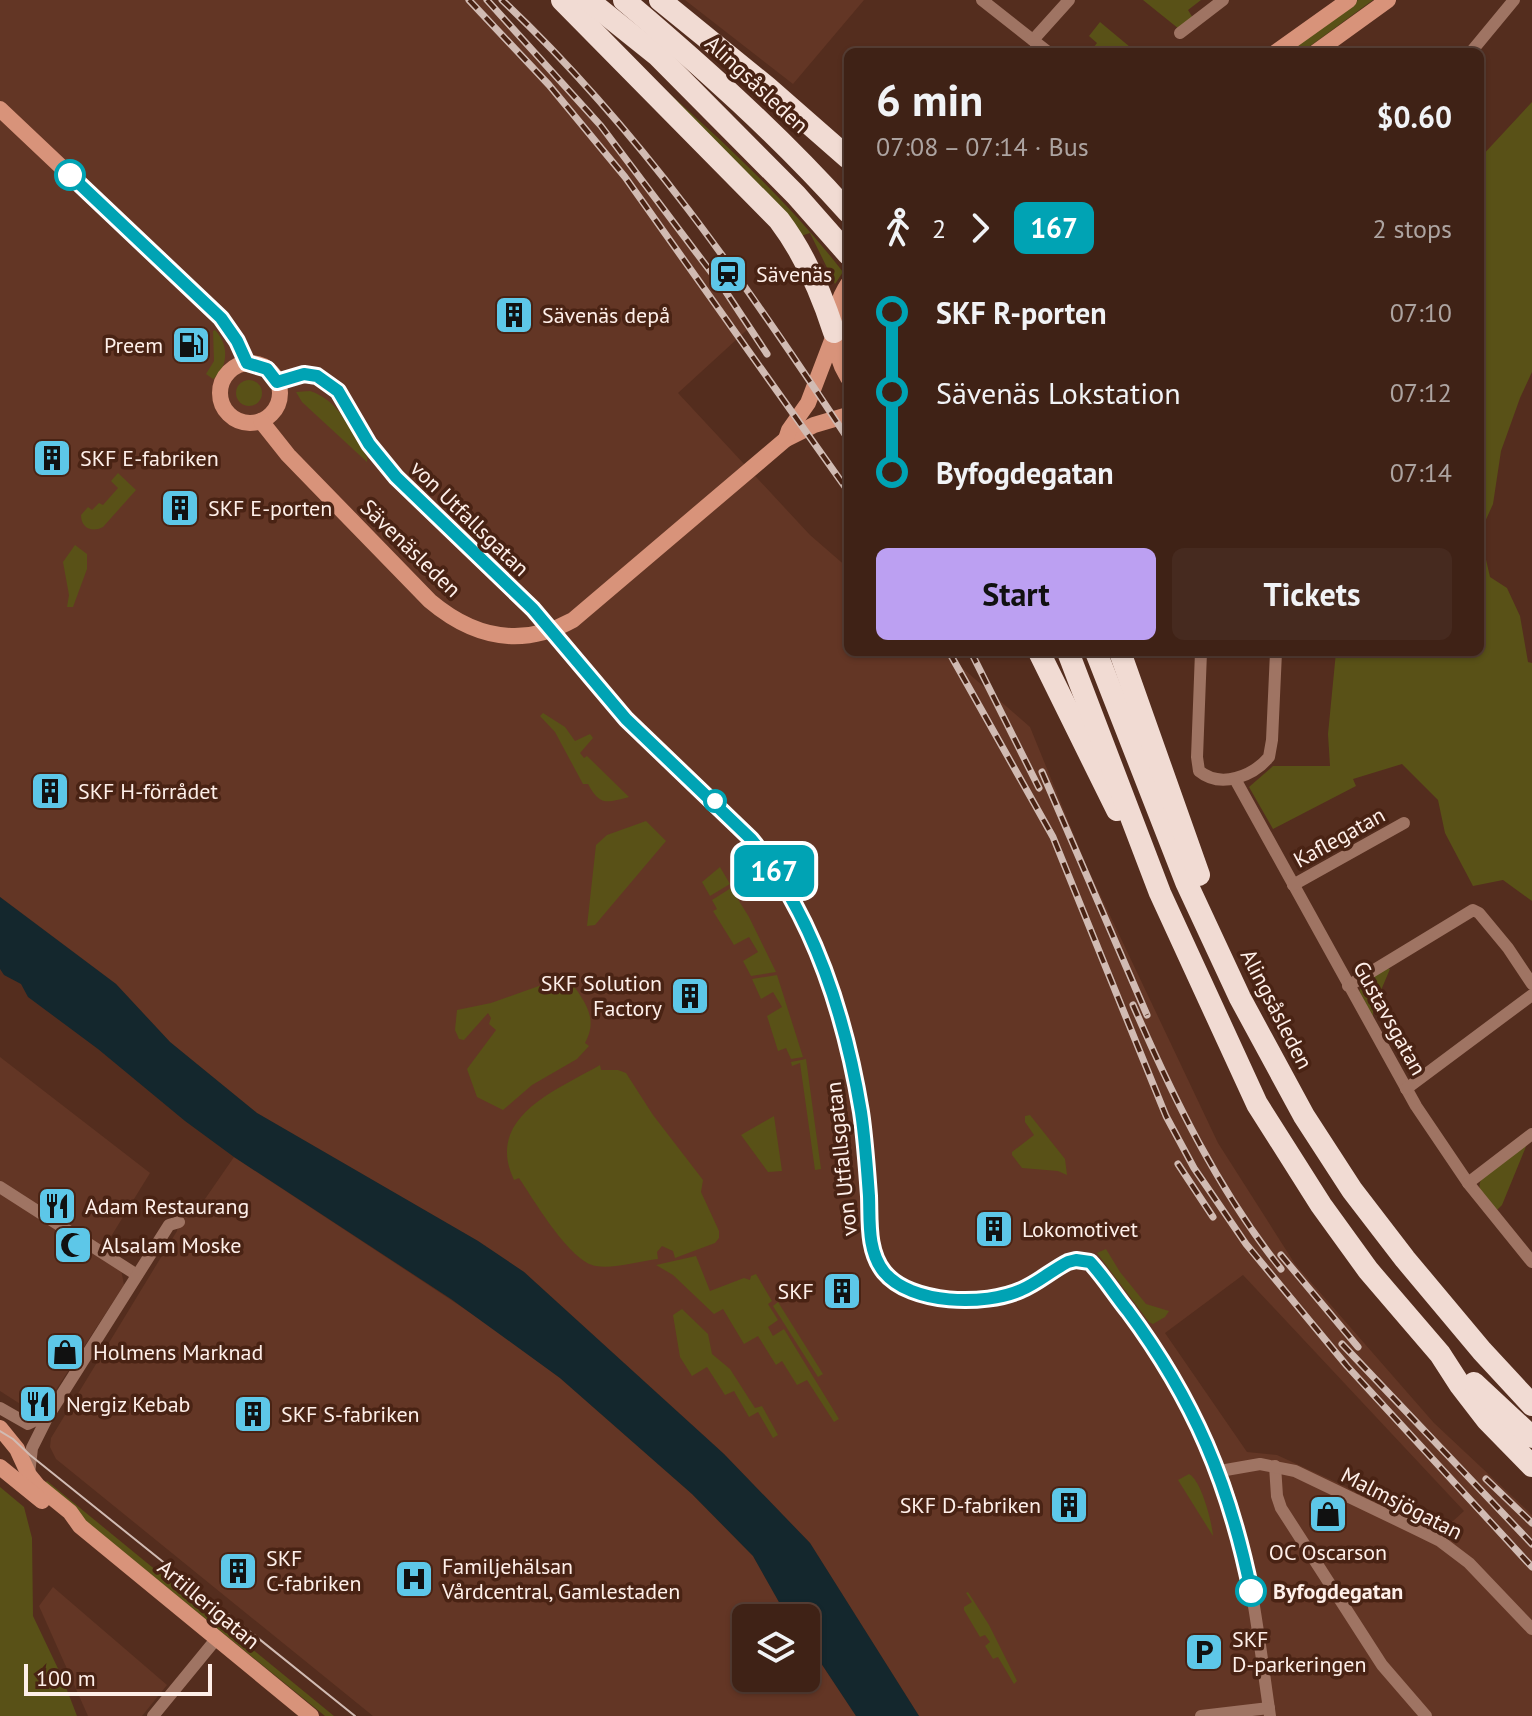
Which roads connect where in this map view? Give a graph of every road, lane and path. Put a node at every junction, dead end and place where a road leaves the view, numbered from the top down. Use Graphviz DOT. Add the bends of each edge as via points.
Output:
graph roads {
  1 [pos="562,0"];
  2 [pos="588,0"];
  3 [pos="624,0"];
  4 [pos="660,0"];
  5 [pos="982,0"];
  6 [pos="1069,0"];
  7 [pos="1223,0"];
  8 [pos="1349,0"];
  9 [pos="1388,0"];
  10 [pos="1514,0"];
  11 [pos="1180,33"];
  12 [pos="1033,40"];
  13 [pos="1043,48"];
  14 [pos="1282,48"];
  15 [pos="1322,48"];
  16 [pos="1474,48"];
  17 [pos="0,109"];
  18 [pos="844,154"];
  19 [pos="844,208"];
  20 [pos="844,249"];
  21 [pos="844,292"];
  22 [pos="834,333"];
  23 [pos="247,363"];
  24 [pos="844,370"];
  25 [pos="277,382"];
  26 [pos="844,416"];
  27 [pos="261,421"];
  28 [pos="786,439"];
  29 [pos="1041,656"];
  30 [pos="1070,656"];
  31 [pos="1098,656"];
  32 [pos="1121,656"];
  33 [pos="1201,656"];
  34 [pos="1276,656"];
  35 [pos="1235,779"];
  36 [pos="1404,823"];
  37 [pos="1293,885"];
  38 [pos="1160,893"];
  39 [pos="1212,939"];
  40 [pos="1532,984"];
  41 [pos="1348,986"];
  42 [pos="1532,995"];
  43 [pos="1406,1089"];
  44 [pos="1532,1134"];
  45 [pos="1468,1183"];
  46 [pos="0,1187"];
  47 [pos="179,1222"];
  48 [pos="1532,1262"];
  49 [pos="137,1275"];
  50 [pos="1482,1351"];
  51 [pos="1440,1354"];
  52 [pos="1532,1393"];
  53 [pos="1532,1405"];
  54 [pos="0,1408"];
  55 [pos="50,1413"];
  56 [pos="0,1428"];
  57 [pos="1528,1436"];
  58 [pos="1275,1466"];
  59 [pos="1532,1466"];
  60 [pos="0,1467"];
  61 [pos="1220,1471"];
  62 [pos="28,1483"];
  63 [pos="1532,1629"];
  64 [pos="217,1638"];
  65 [pos="1270,1712"];
  66 [pos="153,1716"];
  67 [pos="311,1716"];
  68 [pos="1201,1716"];
  69 [pos="1426,1716"];
  1 -- 22 [label="highway" via="779,220 797,246"];
  2 -- 20 [label="highway" via="658,56"];
  3 -- 19 [label="highway, Alingsåsleden" via="727,89"];
  4 -- 18 [label="highway"];
  5 -- 12 [label="street"];
  6 -- 12 [label="street"];
  7 -- 11 [label="street"];
  8 -- 14 [label="street"];
  9 -- 15 [label="street"];
  10 -- 16 [label="street"];
  12 -- 13 [label="street"];
  17 -- 23 [label="street" via="221,318"];
  21 -- 22 [label="street, Sävenäsleden"];
  22 -- 24 [label="street"];
  22 -- 28 [label="street, Sävenäsleden" via="808,403"];
  23 -- 25 [label="street" via="267,369"];
  23 -- 27 [label="street" via="226,375 221,402 235,419"];
  25 -- 27 [label="street" via="276,407"];
  25 -- 61 [label="street, von Utfallsgatan" via="304,374 317,376 338,391 396,477 533,609 609,701 720,806 767,859 806,927 839,1011 861,1115 871,1241 882,1271 910,1290 969,1301 1019,1291 1068,1262 1090,1262 1167,1366"];
  26 -- 28 [label="street, Sävenäsleden"];
  27 -- 28 [label="street, Sävenäsleden" via="430,601 488,633 517,637 554,630 592,606"];
  29 -- 38 [label="highway"];
  30 -- 38 [label="highway"];
  31 -- 39 [label="highway, Alingsåsleden"];
  32 -- 39 [label="highway" via="1200,877"];
  33 -- 35 [label="street" via="1199,771 1210,778"];
  34 -- 35 [label="street" via="1269,757"];
  35 -- 37 [label="street, Gustavsgatan"];
  36 -- 37 [label="street, Kaflegatan"];
  37 -- 41 [label="street, Gustavsgatan"];
  38 -- 51 [label="highway" via="1257,1104 1343,1236"];
  39 -- 50 [label="highway, Alingsåsleden" via="1304,1116 1352,1190"];
  40 -- 41 [label="street" via="1473,910"];
  41 -- 43 [label="street, Gustavsgatan"];
  42 -- 43 [label="street"];
  43 -- 45 [label="street, Gustavsgatan"];
  44 -- 45 [label="street"];
  45 -- 48 [label="street, Gustavsgatan"];
  46 -- 49 [label="street"];
  47 -- 49 [label="street" via="169,1225"];
  49 -- 55 [label="street"];
  50 -- 52 [label="highway"];
  50 -- 53 [label="highway"];
  51 -- 57 [label="highway"];
  51 -- 59 [label="highway" via="1487,1420"];
  54 -- 55 [label="street" via="28,1424"];
  55 -- 62 [label="street" via="32,1448"];
  56 -- 62 [label="street, Artillerigatan" via="17,1449"];
  58 -- 61 [label="street, Malmsjögatan"];
  58 -- 63 [label="street, Malmsjögatan" via="1440,1541 1469,1563"];
  58 -- 69 [label="street" via="1281,1508 1382,1665"];
  60 -- 62 [label="street, Artillerigatan"];
  61 -- 65 [label="street" via="1244,1557"];
  62 -- 64 [label="street, Artillerigatan" via="70,1512 80,1526"];
  64 -- 66 [label="street"];
  64 -- 67 [label="street, Artillerigatan"];
  65 -- 68 [label="street"];
}
